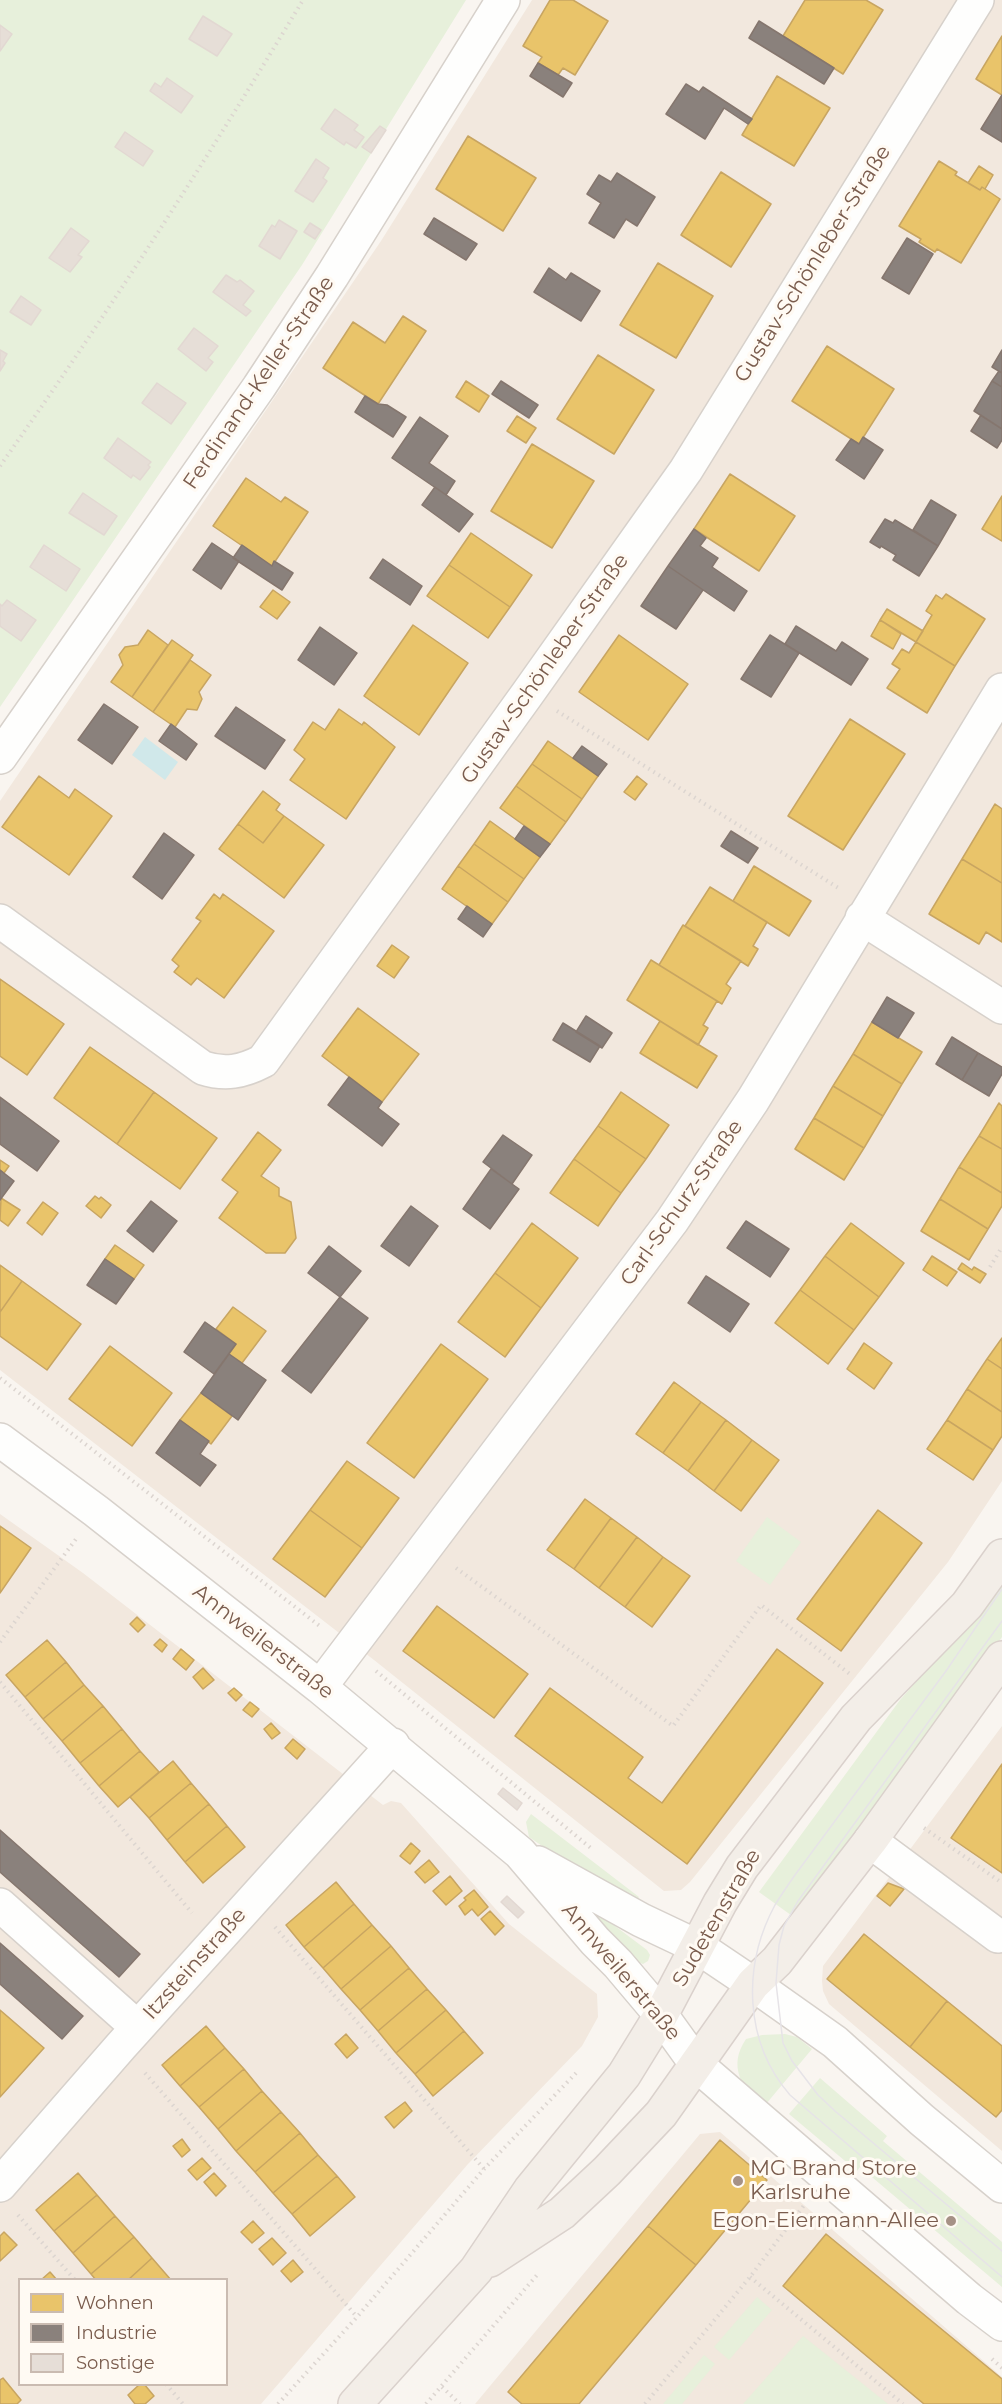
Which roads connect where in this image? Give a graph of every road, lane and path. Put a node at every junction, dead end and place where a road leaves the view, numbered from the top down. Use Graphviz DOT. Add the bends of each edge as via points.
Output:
graph roads {
  1 [pos="303,0"];
  2 [pos="503,0"];
  3 [pos="977,0"];
  4 [pos="0,466"];
  5 [pos="1002,690"];
  6 [pos="528,693"];
  7 [pos="0,757"];
  8 [pos="865,912"];
  9 [pos="0,921"];
  10 [pos="1002,1006"];
  11 [pos="1002,1247"];
  12 [pos="990,1267"];
  13 [pos="0,1378"];
  14 [pos="0,1440"];
  15 [pos="96,1511"];
  16 [pos="427,1547"];
  17 [pos="1002,1556"];
  18 [pos="0,1642"];
  19 [pos="349,1649"];
  20 [pos="1002,1658"];
  21 [pos="859,1680"];
  22 [pos="0,1683"];
  23 [pos="320,1687"];
  24 [pos="393,1745"];
  25 [pos="919,1824"];
  26 [pos="870,1841"];
  27 [pos="520,1853"];
  28 [pos="599,1855"];
  29 [pos="1002,1883"];
  30 [pos="252,1901"];
  31 [pos="0,1905"];
  32 [pos="998,1936"];
  33 [pos="216,1941"];
  34 [pos="698,1947"];
  35 [pos="753,1984"];
  36 [pos="661,2015"];
  37 [pos="129,2036"];
  38 [pos="583,2065"];
  39 [pos="698,2065"];
  40 [pos="484,2169"];
  41 [pos="1002,2186"];
  42 [pos="7,2198"];
  43 [pos="809,2199"];
  44 [pos="476,2270"];
  45 [pos="541,2270"];
  46 [pos="750,2277"];
  47 [pos="73,2278"];
  48 [pos="357,2317"];
  49 [pos="1002,2324"];
  50 [pos="167,2386"];
  51 [pos="442,2387"];
  52 [pos="183,2404"];
  53 [pos="278,2404"];
  54 [pos="355,2404"];
  55 [pos="426,2404"];
  56 [pos="460,2404"];
  57 [pos="645,2404"];
  58 [pos="903,2404"];
  1 -- 4 [label="path" via="224,131 77,358"];
  2 -- 7 [label="street, Ferdinand-Keller-Straße" via="265,378"];
  3 -- 6 [label="street, Gustav-Schönleber-Straße" via="686,470"];
  5 -- 8 [label="street, Carl-Schurz-Straße"];
  6 -- 8 [label="path"];
  6 -- 9 [label="street, Gustav-Schönleber-Straße" via="263,1061 252,1067 219,1073 203,1068"];
  8 -- 10 [label="street"];
  8 -- 16 [label="street, Carl-Schurz-Straße" via="753,1100 672,1221"];
  11 -- 12 [label="path"];
  13 -- 19 [label="path"];
  14 -- 15 [label="street, Annweilerstraße"];
  15 -- 18 [label="path"];
  15 -- 23 [label="street, Annweilerstraße"];
  16 -- 19 [label="street, Carl-Schurz-Straße"];
  16 -- 21 [label="path" via="673,1726 761,1605"];
  17 -- 34 [label="main road, Sudetenstraße" via="967,1605 856,1718 742,1867"];
  19 -- 23 [label="street, Carl-Schurz-Straße"];
  19 -- 28 [label="path"];
  20 -- 26 [label="main road, Sudetenstraße"];
  22 -- 33 [label="path"];
  23 -- 24 [label="street, Annweilerstraße"];
  24 -- 27 [label="street, Annweilerstraße"];
  24 -- 30 [label="street, Itzsteinstraße"];
  25 -- 29 [label="path"];
  26 -- 32 [label="street"];
  26 -- 35 [label="main road, Sudetenstraße" via="777,1961"];
  27 -- 34 [label="street, Annweilerstraße"];
  27 -- 36 [label="street, Annweilerstraße"];
  30 -- 33 [label="street, Itzsteinstraße"];
  30 -- 40 [label="path"];
  31 -- 37 [label="street"];
  33 -- 37 [label="street, Itzsteinstraße"];
  34 -- 35 [label="street, Annweilerstraße"];
  34 -- 36 [label="main road, Sudetenstraße"];
  35 -- 39 [label="main road, Sudetenstraße"];
  35 -- 41 [label="street" via="835,2042"];
  36 -- 39 [label="street, Annweilerstraße"];
  36 -- 44 [label="main road, Sudetenstraße" via="624,2075 530,2190"];
  37 -- 42 [label="street, Itzsteinstraße"];
  37 -- 48 [label="path"];
  38 -- 40 [label="path"];
  39 -- 44 [label="main road, Sudetenstraße" via="661,2114 607,2171 562,2212"];
  39 -- 49 [label="street"];
  40 -- 48 [label="path"];
  42 -- 47 [label="path"];
  43 -- 46 [label="path"];
  44 -- 54 [label="main road, Sudetenstraße"];
  45 -- 51 [label="path"];
  46 -- 57 [label="path"];
  46 -- 58 [label="path"];
  48 -- 53 [label="path"];
  50 -- 52 [label="path"];
  51 -- 55 [label="path"];
  51 -- 56 [label="path"];
}
